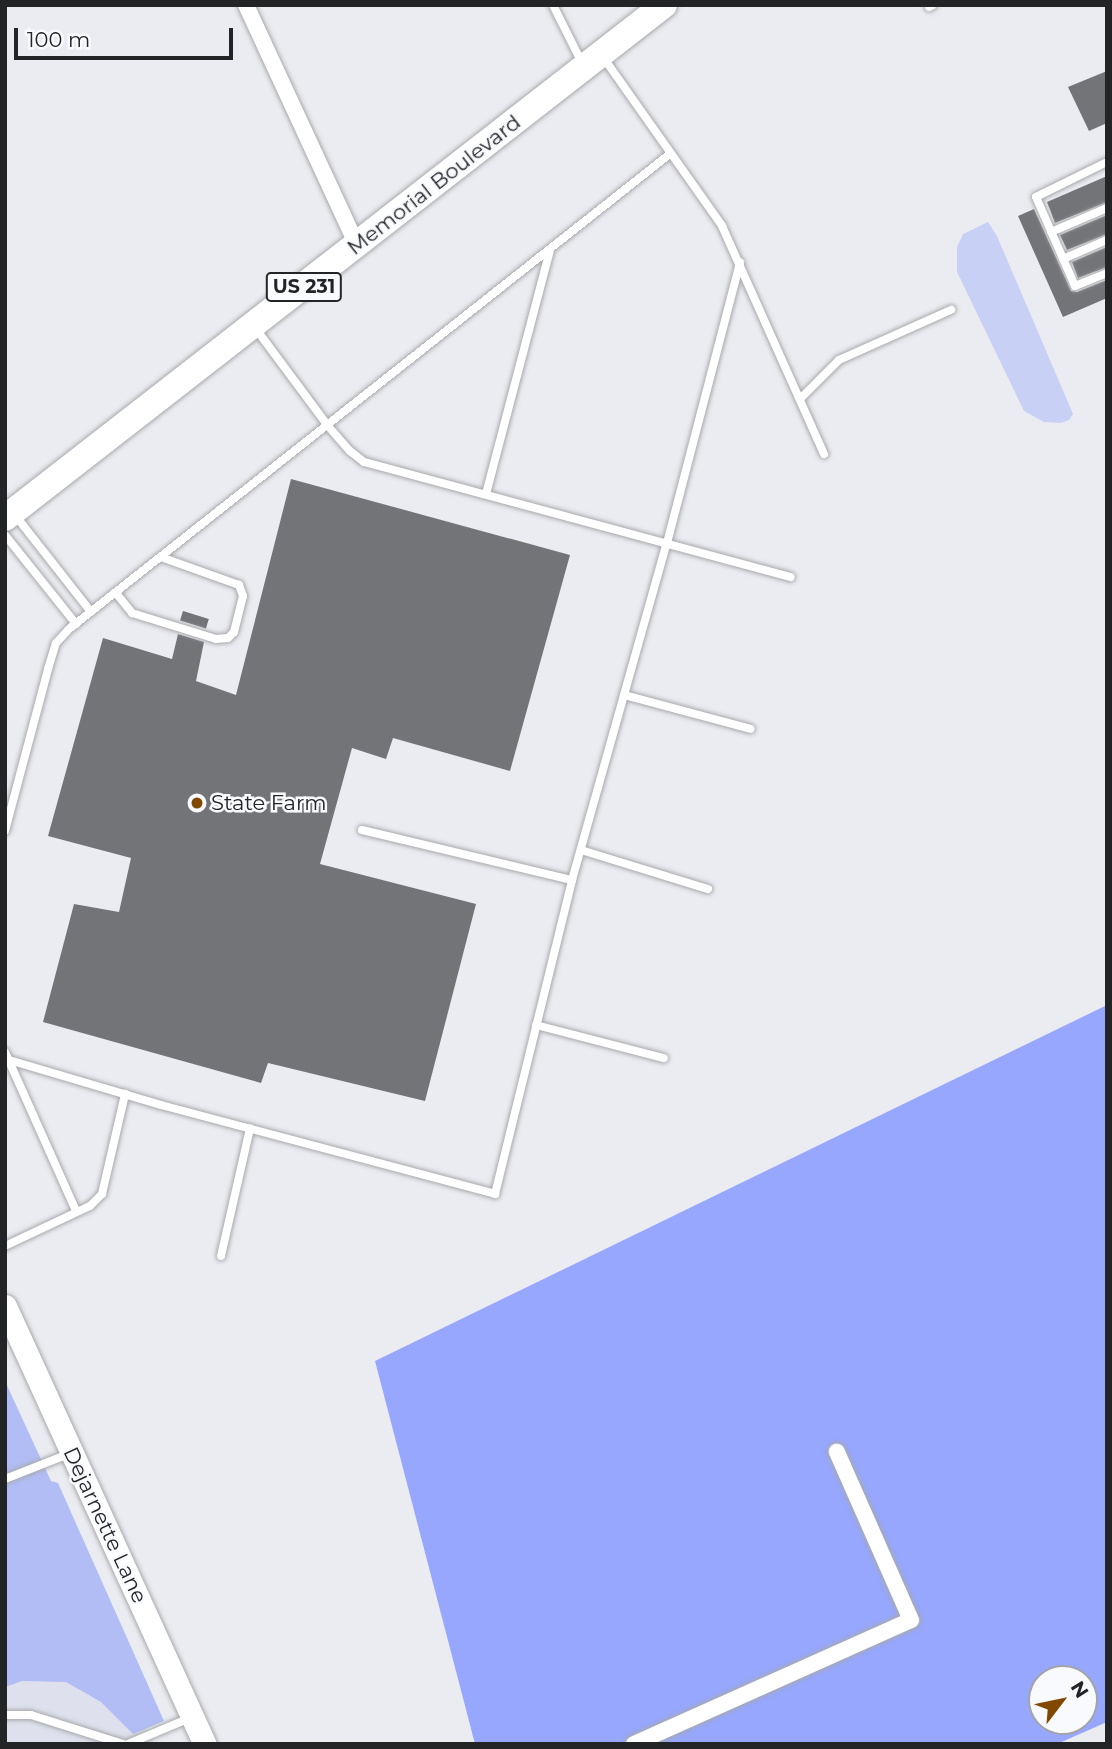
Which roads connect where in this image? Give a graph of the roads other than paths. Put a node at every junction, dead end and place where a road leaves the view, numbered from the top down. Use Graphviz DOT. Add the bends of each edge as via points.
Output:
graph roads {
  1 [pos="246,5"];
  2 [pos="553,5"];
  3 [pos="664,5"];
  4 [pos="593,61"];
  5 [pos="671,153"];
  6 [pos="1107,162"];
  7 [pos="1107,208"];
  8 [pos="1051,232"];
  9 [pos="1107,240"];
  10 [pos="357,245"];
  11 [pos="551,249"];
  12 [pos="1063,259"];
  13 [pos="740,261"];
  14 [pos="1107,273"];
  15 [pos="951,310"];
  16 [pos="254,327"];
  17 [pos="800,400"];
  18 [pos="328,426"];
  19 [pos="824,454"];
  20 [pos="486,494"];
  21 [pos="8,522"];
  22 [pos="667,543"];
  23 [pos="161,557"];
  24 [pos="791,576"];
  25 [pos="116,593"];
  26 [pos="91,612"];
  27 [pos="76,624"];
  28 [pos="624,695"];
  29 [pos="751,729"];
  30 [pos="362,830"];
  31 [pos="5,831"];
  32 [pos="581,850"];
  33 [pos="572,880"];
  34 [pos="708,889"];
  35 [pos="536,1025"];
  36 [pos="7,1056"];
  37 [pos="664,1058"];
  38 [pos="125,1094"];
  39 [pos="250,1128"];
  40 [pos="76,1212"];
  41 [pos="5,1245"];
  42 [pos="221,1256"];
  43 [pos="5,1306"];
  44 [pos="72,1452"];
  45 [pos="837,1452"];
  46 [pos="5,1479"];
  47 [pos="5,1715"];
  48 [pos="193,1717"];
  49 [pos="125,1744"];
  50 [pos="205,1744"];
  51 [pos="634,1744"];
  1 -- 10 [label="street"];
  2 -- 4 [label="lane"];
  3 -- 4 [label="main road, Memorial Boulevard / US 231"];
  4 -- 5 [label="lane"];
  4 -- 10 [label="main road, Memorial Boulevard / US 231"];
  5 -- 11 [label="lane"];
  5 -- 13 [label="lane" via="722,226"];
  6 -- 8 [label="lane" via="1036,197"];
  7 -- 8 [label="lane"];
  8 -- 12 [label="lane"];
  9 -- 12 [label="lane"];
  10 -- 16 [label="main road, Memorial Boulevard / US 231"];
  11 -- 18 [label="lane"];
  11 -- 20 [label="lane"];
  12 -- 14 [label="lane" via="1075,286"];
  13 -- 17 [label="lane"];
  13 -- 22 [label="lane"];
  15 -- 17 [label="lane" via="839,360"];
  16 -- 18 [label="lane"];
  16 -- 21 [label="main road, Memorial Boulevard / US 231"];
  17 -- 19 [label="lane"];
  18 -- 20 [label="lane" via="364,462"];
  18 -- 23 [label="lane"];
  20 -- 22 [label="lane"];
  21 -- 26 [label="lane"];
  21 -- 27 [label="lane"];
  22 -- 24 [label="lane"];
  22 -- 28 [label="lane"];
  23 -- 25 [label="lane"];
  23 -- 25 [label="lane" via="239,585 243,596 234,632 228,638 216,639 132,613"];
  25 -- 26 [label="lane"];
  26 -- 27 [label="lane"];
  27 -- 31 [label="lane" via="56,643"];
  28 -- 29 [label="lane"];
  28 -- 32 [label="lane"];
  30 -- 33 [label="lane"];
  32 -- 33 [label="lane"];
  32 -- 34 [label="lane"];
  33 -- 35 [label="lane"];
  35 -- 37 [label="lane"];
  35 -- 39 [label="lane" via="495,1194"];
  36 -- 38 [label="lane"];
  36 -- 40 [label="lane"];
  38 -- 39 [label="lane"];
  38 -- 40 [label="lane" via="102,1194"];
  39 -- 42 [label="lane"];
  40 -- 41 [label="lane"];
  43 -- 44 [label="main road, Dejarnette Lane"];
  44 -- 46 [label="lane"];
  44 -- 48 [label="main road, Dejarnette Lane"];
  45 -- 51 [label="street" via="911,1620"];
  47 -- 49 [label="lane" via="31,1715"];
  48 -- 49 [label="lane"];
  48 -- 50 [label="main road, Dejarnette Lane"];
}
